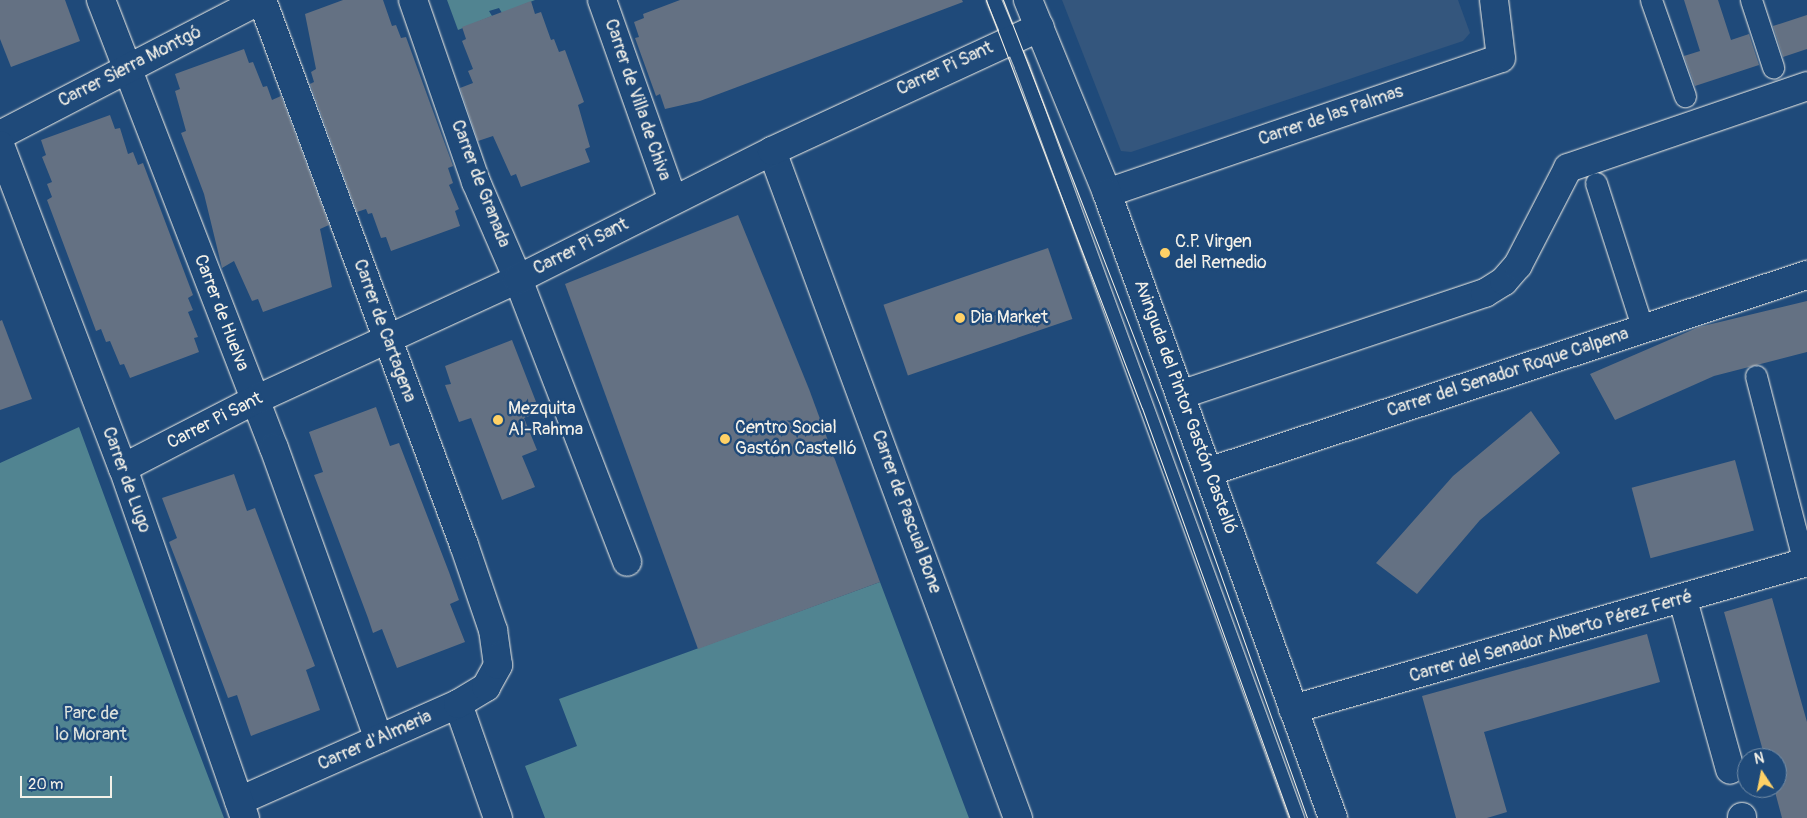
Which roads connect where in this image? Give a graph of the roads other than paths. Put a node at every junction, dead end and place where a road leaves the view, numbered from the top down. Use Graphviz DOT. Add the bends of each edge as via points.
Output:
graph roads {
  1 [pos="101,0"];
  2 [pos="261,0"];
  3 [pos="413,0"];
  4 [pos="994,0"];
  5 [pos="1028,0"];
  6 [pos="1494,0"];
  7 [pos="1651,0"];
  8 [pos="1751,0"];
  9 [pos="605,1"];
  10 [pos="1040,27"];
  11 [pos="1010,39"];
  12 [pos="1773,67"];
  13 [pos="126,68"];
  14 [pos="1807,86"];
  15 [pos="1685,96"];
  16 [pos="0,135"];
  17 [pos="0,145"];
  18 [pos="772,151"];
  19 [pos="1596,183"];
  20 [pos="1106,193"];
  21 [pos="673,200"];
  22 [pos="1807,275"];
  23 [pos="518,278"];
  24 [pos="1643,329"];
  25 [pos="386,339"];
  26 [pos="1756,376"];
  27 [pos="1180,395"];
  28 [pos="255,400"];
  29 [pos="123,468"];
  30 [pos="1208,472"];
  31 [pos="627,562"];
  32 [pos="1806,566"];
  33 [pos="1683,600"];
  34 [pos="498,665"];
  35 [pos="458,704"];
  36 [pos="1293,709"];
  37 [pos="378,739"];
  38 [pos="1730,770"];
  39 [pos="242,809"];
  40 [pos="498,818"];
  41 [pos="1018,818"];
  42 [pos="1297,818"];
  43 [pos="1333,818"];
  1 -- 13 [label="street, Carrer de Huelva"];
  2 -- 13 [label="street, Carrer Sierra Montgó"];
  2 -- 25 [label="street, Carrer de Cartagena"];
  3 -- 23 [label="street, Carrer de Granada" via="476,182"];
  4 -- 11 [label="lane, Avinguda del Pintor Gastón Castelló"];
  5 -- 10 [label="street, Avinguda del Pintor Gastón Castelló"];
  6 -- 20 [label="street, Carrer de las Palmas" via="1501,58"];
  7 -- 15 [label="street"];
  8 -- 12 [label="street"];
  9 -- 21 [label="street, Carrer de Villa de Chiva"];
  10 -- 11 [label="street, Carrer Pi Sant"];
  10 -- 20 [label="street, Avinguda del Pintor Gastón Castelló"];
  11 -- 18 [label="street, Carrer Pi Sant"];
  11 -- 42 [label="lane, Avinguda del Pintor Gastón Castelló"];
  13 -- 16 [label="street, Carrer Sierra Montgó"];
  13 -- 28 [label="street, Carrer de Huelva"];
  14 -- 27 [label="street" via="1568,168 1518,265 1504,281 1485,293"];
  17 -- 29 [label="street, Carrer de Lugo"];
  18 -- 21 [label="street, Carrer Pi Sant"];
  18 -- 41 [label="street, Carrer de Pascual Bone"];
  19 -- 24 [label="street"];
  20 -- 27 [label="street, Avinguda del Pintor Gastón Castelló"];
  21 -- 23 [label="street, Carrer Pi Sant"];
  22 -- 24 [label="street, Carrer del Senador Roque Calpena"];
  23 -- 25 [label="street, Carrer Pi Sant"];
  23 -- 31 [label="street, Carrer de Granada"];
  24 -- 30 [label="street, Carrer del Senador Roque Calpena"];
  25 -- 28 [label="street, Carrer Pi Sant"];
  25 -- 34 [label="street, Carrer de Cartagena" via="464,545 493,630"];
  26 -- 32 [label="street"];
  27 -- 30 [label="street, Avinguda del Pintor Gastón Castelló"];
  28 -- 29 [label="street, Carrer Pi Sant"];
  28 -- 37 [label="street, Carrer de Huelva"];
  29 -- 39 [label="street, Carrer de Lugo"];
  30 -- 36 [label="street, Avinguda del Pintor Gastón Castelló"];
  32 -- 33 [label="street, Carrer del Senador Alberto Pérez Ferré"];
  33 -- 36 [label="street, Carrer del Senador Alberto Pérez Ferré"];
  33 -- 38 [label="street"];
  34 -- 35 [label="street, Carrer d'Almeria" via="486,687"];
  35 -- 37 [label="street, Carrer d'Almeria"];
  35 -- 40 [label="street"];
  36 -- 43 [label="street, Avinguda del Pintor Gastón Castelló"];
  37 -- 39 [label="street, Carrer d'Almeria"];
}
